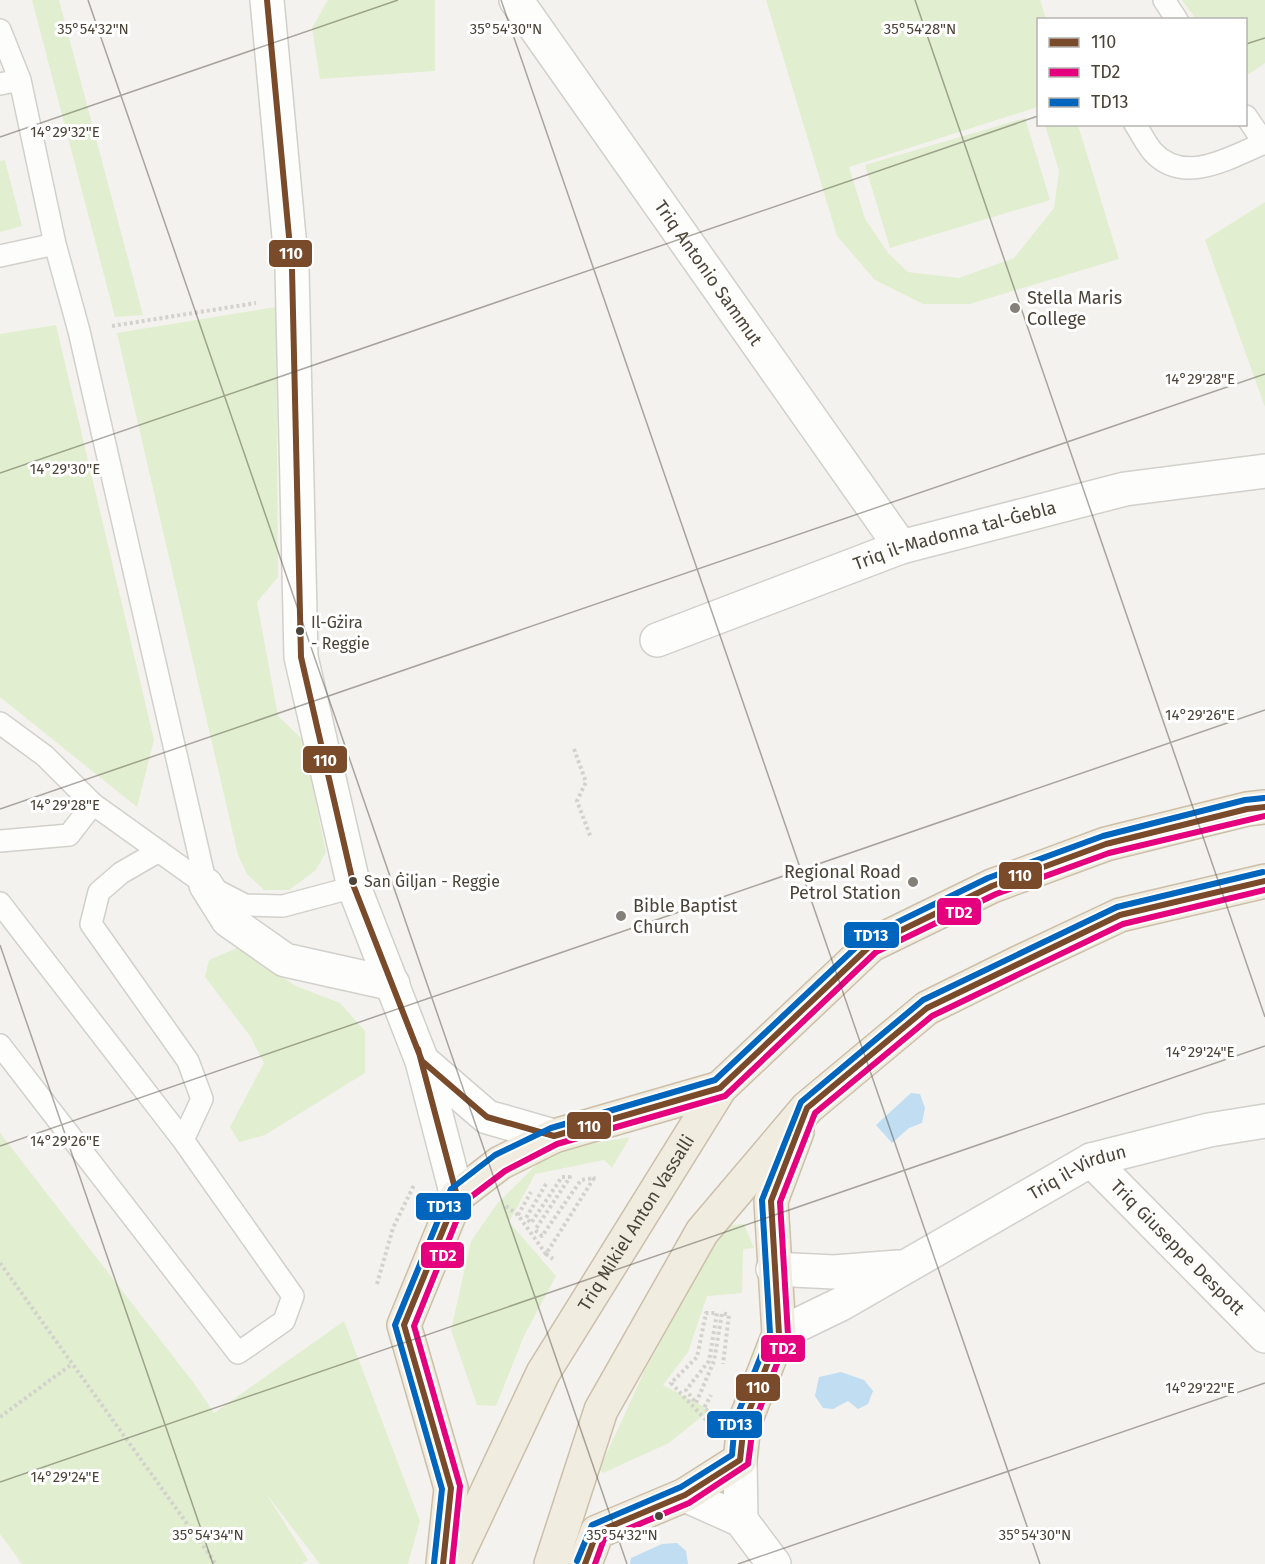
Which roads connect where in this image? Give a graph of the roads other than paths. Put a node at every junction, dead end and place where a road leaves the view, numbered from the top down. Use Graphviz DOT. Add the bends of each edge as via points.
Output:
graph roads {
  1 [pos="267,0"];
  2 [pos="516,0"];
  3 [pos="1164,0"];
  4 [pos="1177,18"];
  5 [pos="0,30"];
  6 [pos="10,82"];
  7 [pos="1247,119"];
  8 [pos="1136,126"];
  9 [pos="1265,143"];
  10 [pos="55,244"];
  11 [pos="0,256"];
  12 [pos="1265,471"];
  13 [pos="901,547"];
  14 [pos="657,639"];
  15 [pos="0,723"];
  16 [pos="93,804"];
  17 [pos="1265,807"];
  18 [pos="0,841"];
  19 [pos="159,851"];
  20 [pos="1265,881"];
  21 [pos="206,885"];
  22 [pos="354,887"];
  23 [pos="0,903"];
  24 [pos="393,984"];
  25 [pos="0,1046"];
  26 [pos="422,1061"];
  27 [pos="720,1088"];
  28 [pos="807,1108"];
  29 [pos="1265,1121"];
  30 [pos="554,1136"];
  31 [pos="183,1140"];
  32 [pos="1091,1160"];
  33 [pos="457,1196"];
  34 [pos="906,1266"];
  35 [pos="773,1269"];
  36 [pos="779,1334"];
  37 [pos="1265,1336"];
  38 [pos="740,1460"];
  39 [pos="686,1495"];
  40 [pos="741,1520"];
  41 [pos="442,1564"];
  42 [pos="453,1564"];
  43 [pos="551,1564"];
  44 [pos="585,1564"];
  45 [pos="774,1564"];
  1 -- 22 [label="street" via="291,269 302,657"];
  2 -- 13 [label="street, Triq Antonio Sammut"];
  3 -- 4 [label="lane"];
  5 -- 6 [label="lane"];
  6 -- 10 [label="lane"];
  7 -- 9 [label="lane"];
  8 -- 9 [label="lane" via="1154,153 1171,164 1192,169 1217,164"];
  10 -- 11 [label="lane"];
  10 -- 21 [label="lane" via="79,332"];
  12 -- 13 [label="street, Triq il-Madonna tal-Ġebla" via="1125,489"];
  13 -- 14 [label="street, Triq il-Madonna tal-Ġebla"];
  15 -- 16 [label="lane" via="45,756"];
  16 -- 18 [label="lane" via="69,835"];
  16 -- 19 [label="lane"];
  17 -- 27 [label="highway, Triq Mikiel Anton Vassalli" via="1106,844 992,886 871,945"];
  19 -- 21 [label="lane"];
  19 -- 31 [label="lane" via="121,873 99,892 91,924 188,1061 202,1099"];
  20 -- 28 [label="highway" via="1120,915 927,1008"];
  21 -- 22 [label="lane" via="245,905 283,906"];
  21 -- 24 [label="street" via="228,921 285,960"];
  22 -- 24 [label="street"];
  23 -- 31 [label="lane"];
  24 -- 26 [label="street"];
  25 -- 31 [label="lane" via="238,1353 284,1321 293,1296"];
  26 -- 30 [label="street" via="487,1117"];
  26 -- 33 [label="street"];
  27 -- 30 [label="highway"];
  27 -- 42 [label="highway, Triq Mikiel Anton Vassalli" via="543,1373"];
  28 -- 35 [label="highway" via="771,1201"];
  28 -- 43 [label="highway" via="702,1232 601,1410"];
  29 -- 32 [label="street, Triq il-Virdun" via="1209,1130"];
  30 -- 33 [label="highway" via="500,1163"];
  32 -- 34 [label="street, Triq il-Virdun"];
  32 -- 37 [label="street, Triq Giuseppe Despott"];
  33 -- 41 [label="highway" via="404,1325 451,1488"];
  34 -- 35 [label="street, Triq il-Virdun" via="834,1272"];
  34 -- 36 [label="street, Triq il-Virdun"];
  35 -- 36 [label="highway"];
  36 -- 38 [label="highway" via="744,1424"];
  38 -- 39 [label="highway"];
  38 -- 40 [label="street"];
  39 -- 40 [label="street"];
  39 -- 44 [label="highway" via="597,1532"];
  40 -- 45 [label="street"];
}
